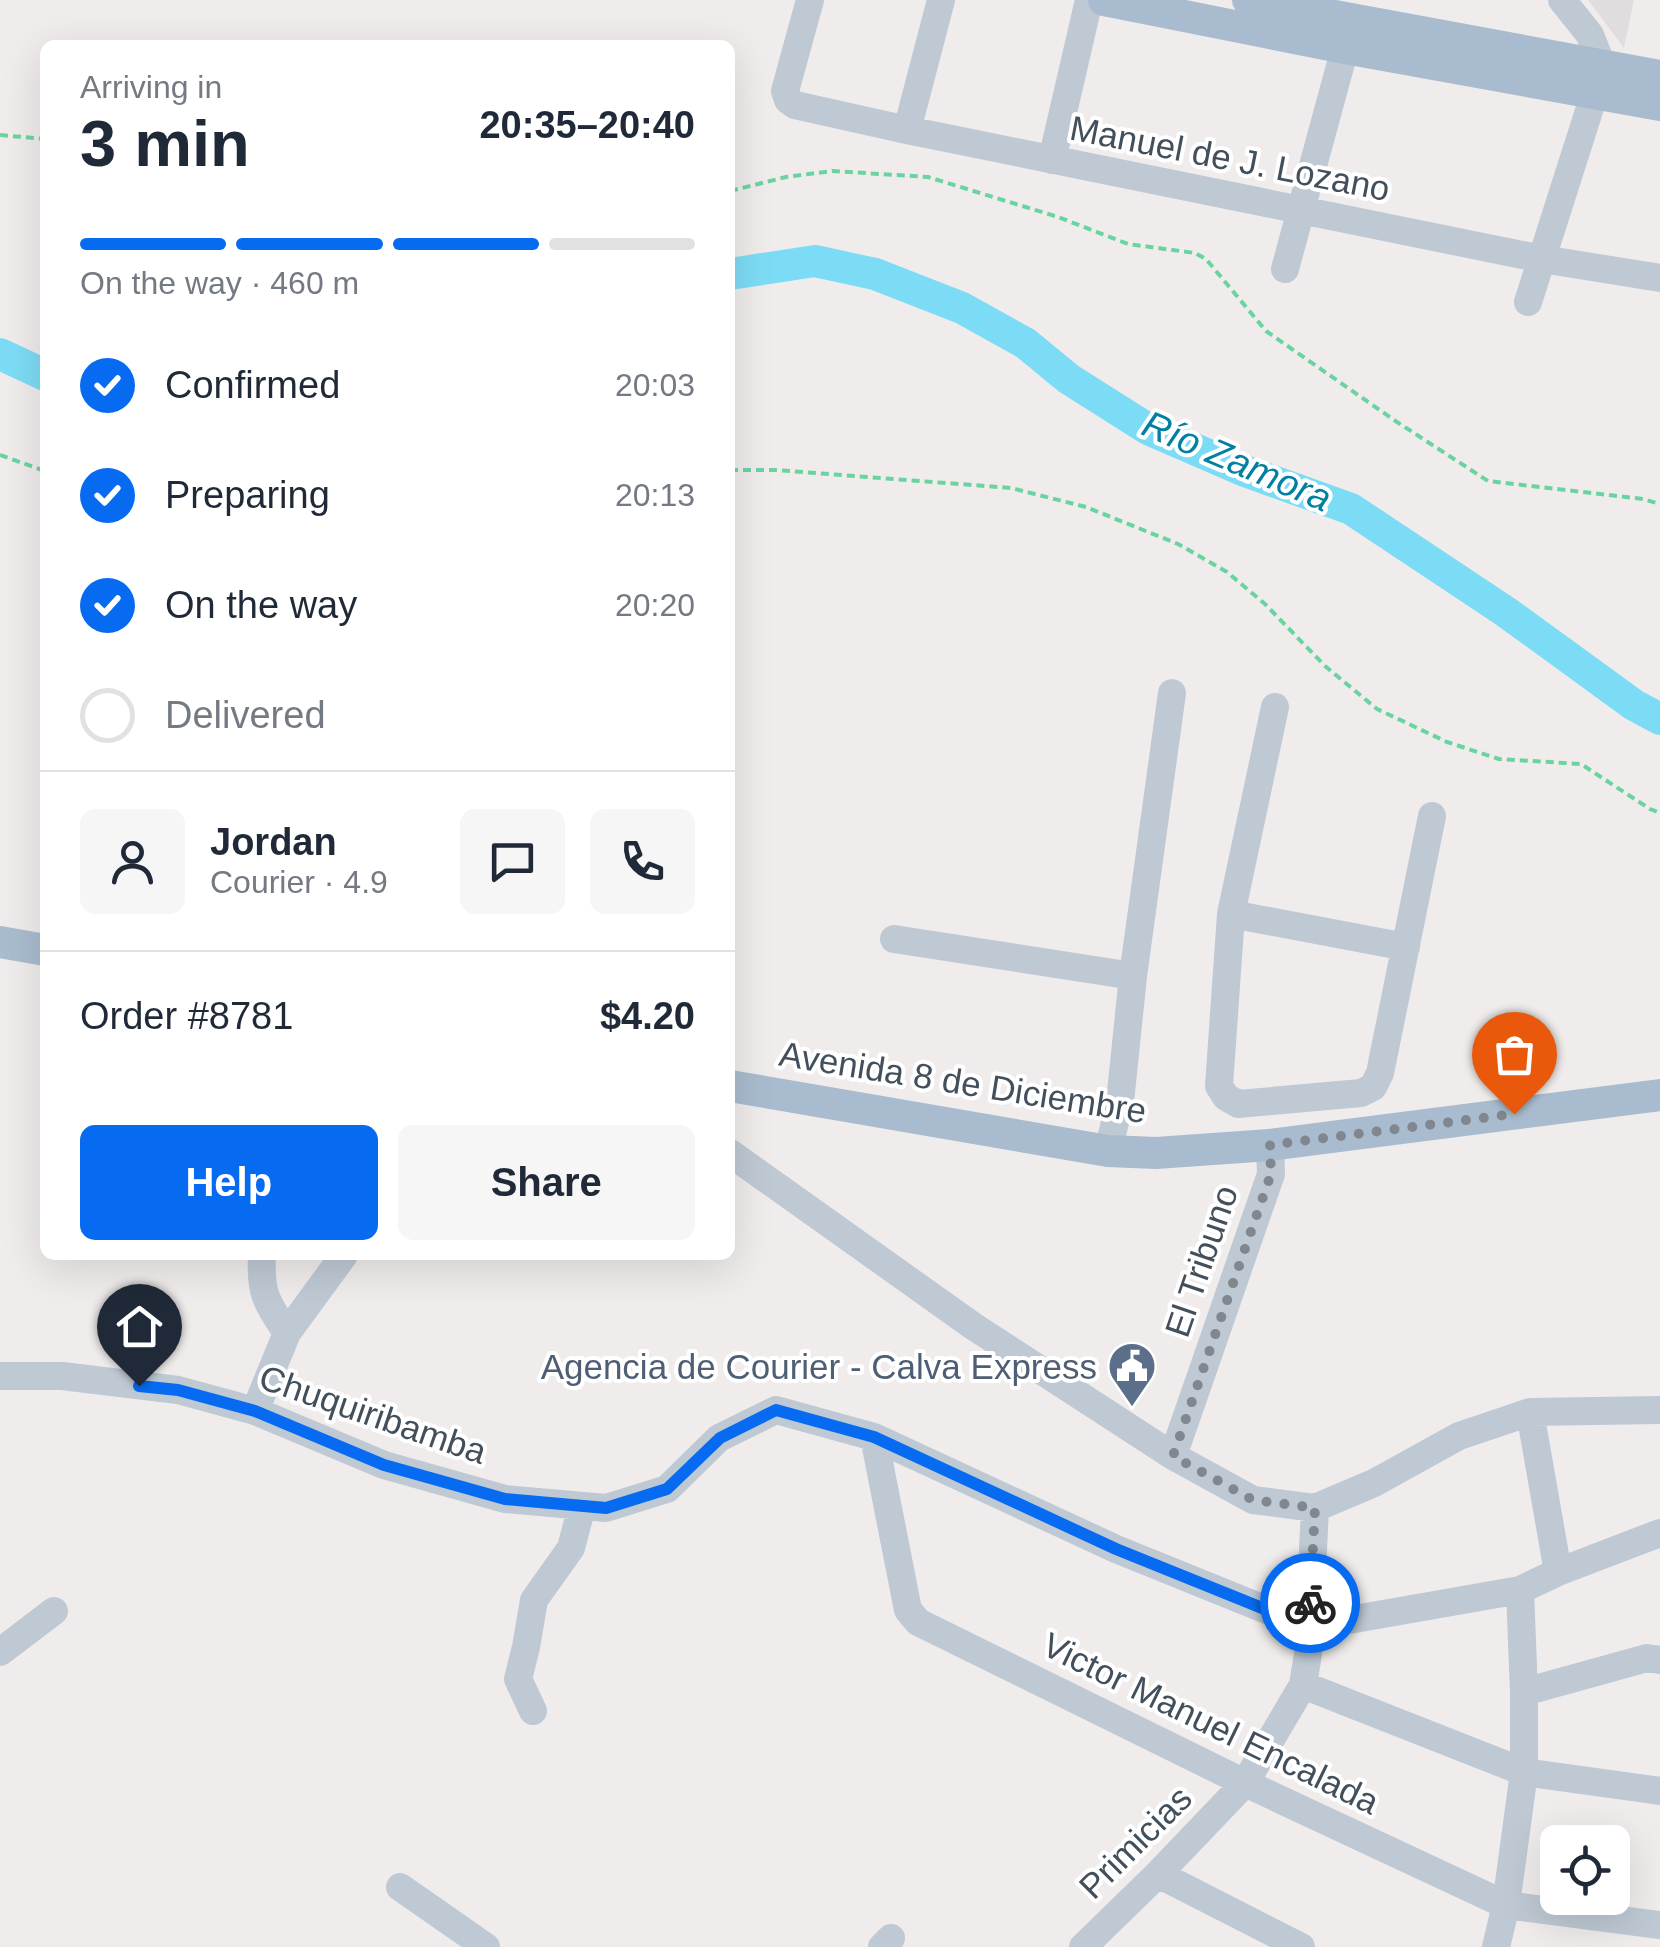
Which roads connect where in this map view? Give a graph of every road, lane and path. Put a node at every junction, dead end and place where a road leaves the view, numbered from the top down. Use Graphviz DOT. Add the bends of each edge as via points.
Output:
graph roads {
  1 [pos="810,0"];
  2 [pos="941,0"];
  3 [pos="1089,0"];
  4 [pos="1104,0"];
  5 [pos="1248,0"];
  6 [pos="1562,0"];
  7 [pos="1208,10"];
  8 [pos="1345,48"];
  9 [pos="1471,56"];
  10 [pos="1660,76"];
  11 [pos="1599,80"];
  12 [pos="1660,105"];
  13 [pos="907,130"];
  14 [pos="0,134"];
  15 [pos="40,138"];
  16 [pos="1052,160"];
  17 [pos="735,190"];
  18 [pos="1300,210"];
  19 [pos="1542,259"];
  20 [pos="1285,270"];
  21 [pos="1660,278"];
  22 [pos="1528,302"];
  23 [pos="0,456"];
  24 [pos="40,469"];
  25 [pos="735,470"];
  26 [pos="1660,504"];
  27 [pos="1172,694"];
  28 [pos="1275,707"];
  29 [pos="1660,813"];
  30 [pos="1432,816"];
  31 [pos="1231,914"];
  32 [pos="894,939"];
  33 [pos="0,942"];
  34 [pos="1406,947"];
  35 [pos="40,949"];
  36 [pos="1133,976"];
  37 [pos="735,1087"];
  38 [pos="1660,1096"];
  39 [pos="1294,1099"];
  40 [pos="1283,1144"];
  41 [pos="1108,1151"];
  42 [pos="735,1157"];
  43 [pos="262,1260"];
  44 [pos="340,1260"];
  45 [pos="287,1333"];
  46 [pos="0,1376"];
  47 [pos="1660,1410"];
  48 [pos="255,1411"];
  49 [pos="1530,1412"];
  50 [pos="874,1437"];
  51 [pos="1173,1456"];
  52 [pos="582,1506"];
  53 [pos="1315,1508"];
  54 [pos="1660,1533"];
  55 [pos="1558,1572"];
  56 [pos="1520,1590"];
  57 [pos="54,1611"];
  58 [pos="1309,1627"];
  59 [pos="0,1652"];
  60 [pos="1660,1660"];
  61 [pos="1303,1685"];
  62 [pos="1524,1692"];
  63 [pos="533,1711"];
  64 [pos="1524,1772"];
  65 [pos="1244,1783"];
  66 [pos="1660,1791"];
  67 [pos="1158,1874"];
  68 [pos="400,1887"];
  69 [pos="1506,1905"];
  70 [pos="1660,1925"];
  71 [pos="486,1947"];
  72 [pos="1083,1947"];
  73 [pos="1301,1947"];
  74 [pos="1496,1947"];
  1 -- 13 [label="street, Manuel de J. Lozano" via="785,90 788,100"];
  2 -- 13 [label="street"];
  3 -- 16 [label="street"];
  4 -- 7 [label="main road"];
  5 -- 9 [label="main road"];
  6 -- 11 [label="street" via="1590,35"];
  7 -- 8 [label="main road"];
  8 -- 9 [label="main road"];
  8 -- 18 [label="street"];
  9 -- 11 [label="main road"];
  10 -- 11 [label="main road"];
  11 -- 12 [label="main road"];
  11 -- 19 [label="street"];
  13 -- 16 [label="street, Manuel de J. Lozano"];
  14 -- 15 [label="path"];
  16 -- 18 [label="street, Manuel de J. Lozano"];
  17 -- 26 [label="path" via="832,171 928,177 1128,244 1195,253 1266,330 1488,481"];
  18 -- 19 [label="street, Manuel de J. Lozano"];
  18 -- 20 [label="street"];
  19 -- 21 [label="street, Manuel de J. Lozano"];
  19 -- 22 [label="street"];
  23 -- 24 [label="path"];
  25 -- 29 [label="path" via="1011,488 1086,506 1227,572 1377,709 1499,759 1581,764"];
  27 -- 36 [label="street"];
  28 -- 31 [label="street"];
  30 -- 34 [label="street"];
  31 -- 34 [label="street"];
  31 -- 39 [label="street" via="1219,1086 1238,1104"];
  32 -- 36 [label="street"];
  33 -- 35 [label="main road"];
  34 -- 39 [label="street" via="1374,1087"];
  36 -- 41 [label="street"];
  37 -- 41 [label="main road, Avenida 8 de Diciembre"];
  38 -- 40 [label="main road, Avenida 8 de Diciembre"];
  39 -- 40 [label="street, El Tribuno"];
  40 -- 41 [label="main road, Avenida 8 de Diciembre"];
  40 -- 51 [label="street, El Tribuno"];
  42 -- 51 [label="street" via="973,1326"];
  43 -- 45 [label="street" via="262,1290"];
  44 -- 45 [label="street"];
  45 -- 48 [label="street"];
  46 -- 48 [label="street, Chuquiribamba" via="178,1390"];
  47 -- 49 [label="street"];
  48 -- 52 [label="street, Chuquiribamba" via="384,1465 505,1499"];
  49 -- 53 [label="street" via="1459,1436"];
  49 -- 55 [label="street"];
  50 -- 52 [label="street, Chuquiribamba" via="776,1410 720,1438 667,1489 606,1508"];
  50 -- 58 [label="street, Chuquiribamba" via="1116,1549"];
  50 -- 65 [label="street, Victor Manuel Encalada" via="908,1610 918,1622"];
  51 -- 53 [label="street" via="1253,1500"];
  52 -- 63 [label="street" via="571,1548 534,1600 518,1678"];
  53 -- 58 [label="street, Primicias"];
  54 -- 55 [label="street"];
  55 -- 56 [label="street"];
  56 -- 58 [label="street"];
  56 -- 62 [label="street"];
  57 -- 59 [label="street"];
  58 -- 61 [label="street, Primicias"];
  60 -- 62 [label="street"];
  61 -- 64 [label="street"];
  61 -- 65 [label="street, Primicias"];
  62 -- 64 [label="street"];
  64 -- 66 [label="street"];
  64 -- 69 [label="street"];
  65 -- 67 [label="street, Primicias"];
  65 -- 69 [label="street, Victor Manuel Encalada"];
  67 -- 72 [label="street, Primicias"];
  67 -- 73 [label="street"];
  68 -- 71 [label="street"];
  69 -- 70 [label="street, Victor Manuel Encalada"];
  69 -- 74 [label="street"];
}
